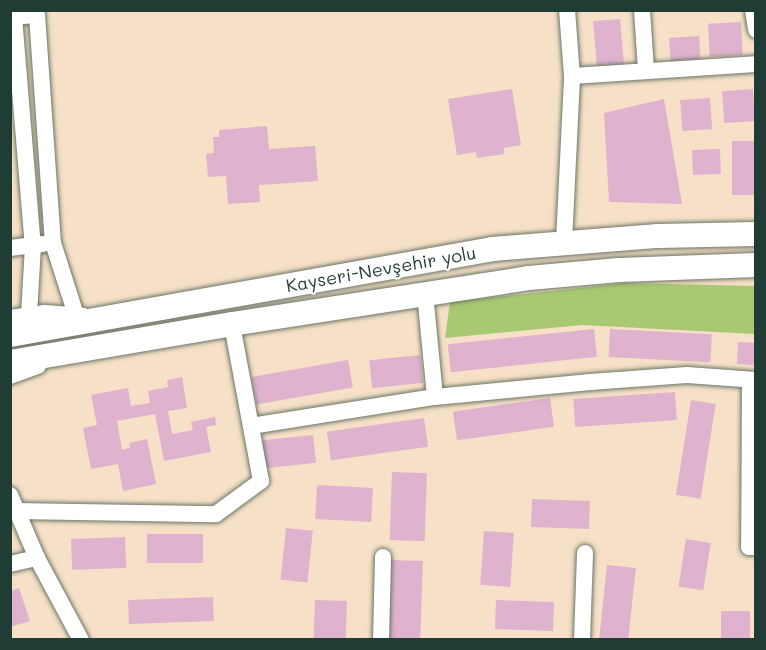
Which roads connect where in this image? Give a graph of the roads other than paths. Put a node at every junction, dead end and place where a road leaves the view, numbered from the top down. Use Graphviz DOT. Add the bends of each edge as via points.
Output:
graph roads {
  1 [pos="567,10"];
  2 [pos="642,10"];
  3 [pos="753,10"];
  4 [pos="12,17"];
  5 [pos="756,30"];
  6 [pos="756,64"];
  7 [pos="646,71"];
  8 [pos="572,76"];
  9 [pos="756,234"];
  10 [pos="564,242"];
  11 [pos="53,243"];
  12 [pos="33,246"];
  13 [pos="10,248"];
  14 [pos="756,265"];
  15 [pos="426,293"];
  16 [pos="29,315"];
  17 [pos="84,317"];
  18 [pos="10,318"];
  19 [pos="231,324"];
  20 [pos="10,335"];
  21 [pos="94,346"];
  22 [pos="10,362"];
  23 [pos="10,376"];
  24 [pos="753,380"];
  25 [pos="435,397"];
  26 [pos="251,426"];
  27 [pos="10,495"];
  28 [pos="15,511"];
  29 [pos="756,547"];
  30 [pos="585,553"];
  31 [pos="383,557"];
  32 [pos="37,558"];
  33 [pos="10,564"];
  34 [pos="81,639"];
  35 [pos="381,639"];
  36 [pos="582,639"];
  1 -- 8 [label="street"];
  2 -- 7 [label="street"];
  3 -- 5 [label="street"];
  4 -- 11 [label="street" via="37,15"];
  4 -- 12 [label="street"];
  6 -- 7 [label="street"];
  7 -- 8 [label="street"];
  8 -- 10 [label="street"];
  9 -- 10 [label="highway, Kayseri-Nevşehir yolu"];
  10 -- 17 [label="highway, Kayseri-Nevşehir yolu" via="444,256"];
  11 -- 12 [label="street"];
  11 -- 17 [label="street"];
  12 -- 13 [label="street"];
  12 -- 16 [label="street"];
  14 -- 15 [label="highway, Kayseri-Nevşehir yolu" via="608,271"];
  15 -- 19 [label="highway, Kayseri-Nevşehir yolu"];
  15 -- 25 [label="street"];
  16 -- 17 [label="street"];
  16 -- 18 [label="street"];
  17 -- 20 [label="highway, Kayseri-Nevşehir yolu"];
  19 -- 21 [label="highway, Kayseri-Nevşehir yolu"];
  19 -- 26 [label="street"];
  21 -- 22 [label="highway, Kayseri-Nevşehir yolu"];
  21 -- 23 [label="street"];
  24 -- 25 [label="street" via="687,375"];
  24 -- 29 [label="street" via="749,546"];
  25 -- 26 [label="street"];
  26 -- 28 [label="street" via="261,481 216,514"];
  27 -- 28 [label="street"];
  28 -- 32 [label="street"];
  30 -- 36 [label="street"];
  31 -- 35 [label="street"];
  32 -- 33 [label="street"];
  32 -- 34 [label="street"];
}
